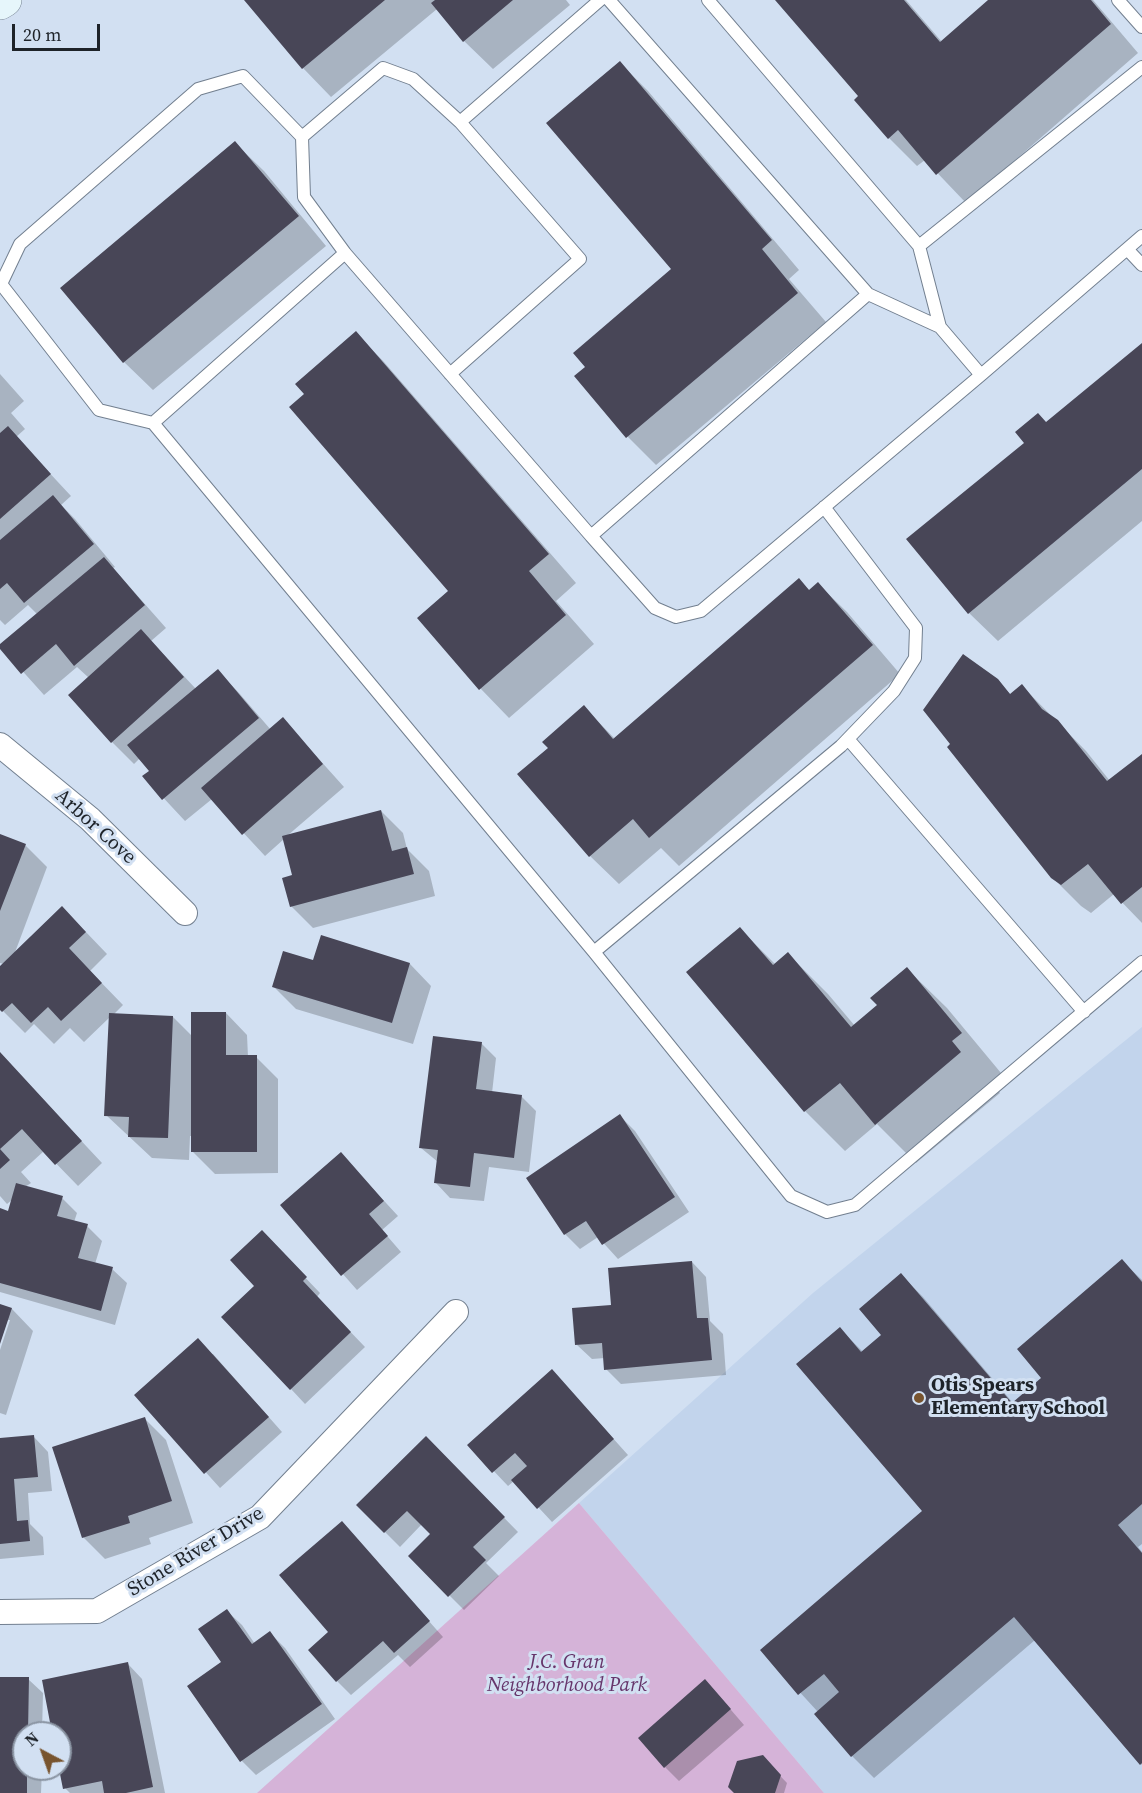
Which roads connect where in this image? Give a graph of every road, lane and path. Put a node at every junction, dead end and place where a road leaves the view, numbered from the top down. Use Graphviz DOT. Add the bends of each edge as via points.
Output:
graph roads {
  1 [pos="5,0"];
  2 [pos="600,0"];
  3 [pos="609,0"];
  4 [pos="708,0"];
  5 [pos="1118,0"];
  6 [pos="0,3"];
  7 [pos="1142,27"];
  8 [pos="1142,67"];
  9 [pos="460,122"];
  10 [pos="302,137"];
  11 [pos="1142,236"];
  12 [pos="919,246"];
  13 [pos="1127,249"];
  14 [pos="345,253"];
  15 [pos="1142,265"];
  16 [pos="868,294"];
  17 [pos="940,327"];
  18 [pos="450,374"];
  19 [pos="981,375"];
  20 [pos="153,423"];
  21 [pos="824,507"];
  22 [pos="591,536"];
  23 [pos="848,739"];
  24 [pos="0,745"];
  25 [pos="185,913"];
  26 [pos="594,952"];
  27 [pos="1142,962"];
  28 [pos="1084,1012"];
  29 [pos="456,1312"];
  30 [pos="0,1612"];
  1 -- 6 [label="street"];
  2 -- 9 [label="lane"];
  3 -- 16 [label="lane"];
  4 -- 12 [label="lane"];
  5 -- 7 [label="lane"];
  8 -- 12 [label="lane"];
  9 -- 10 [label="lane" via="413,79 382,68"];
  9 -- 18 [label="lane" via="580,259"];
  10 -- 14 [label="lane" via="304,197"];
  10 -- 20 [label="lane" via="243,76 198,89 20,244 1,284 99,410"];
  11 -- 13 [label="lane"];
  12 -- 17 [label="lane"];
  13 -- 15 [label="lane"];
  13 -- 19 [label="lane"];
  14 -- 18 [label="lane"];
  14 -- 20 [label="lane"];
  16 -- 17 [label="lane"];
  16 -- 22 [label="lane"];
  17 -- 19 [label="lane"];
  18 -- 22 [label="lane"];
  19 -- 21 [label="lane"];
  20 -- 26 [label="lane"];
  21 -- 22 [label="lane" via="701,611 676,617 655,608"];
  21 -- 23 [label="lane" via="916,628 915,658 894,691"];
  23 -- 26 [label="lane"];
  23 -- 28 [label="lane"];
  24 -- 25 [label="street, Arbor Cove" via="90,819"];
  26 -- 28 [label="lane" via="791,1196 827,1212 855,1205"];
  27 -- 28 [label="lane"];
  29 -- 30 [label="street, Stone River Drive" via="260,1517 98,1611"];
}
